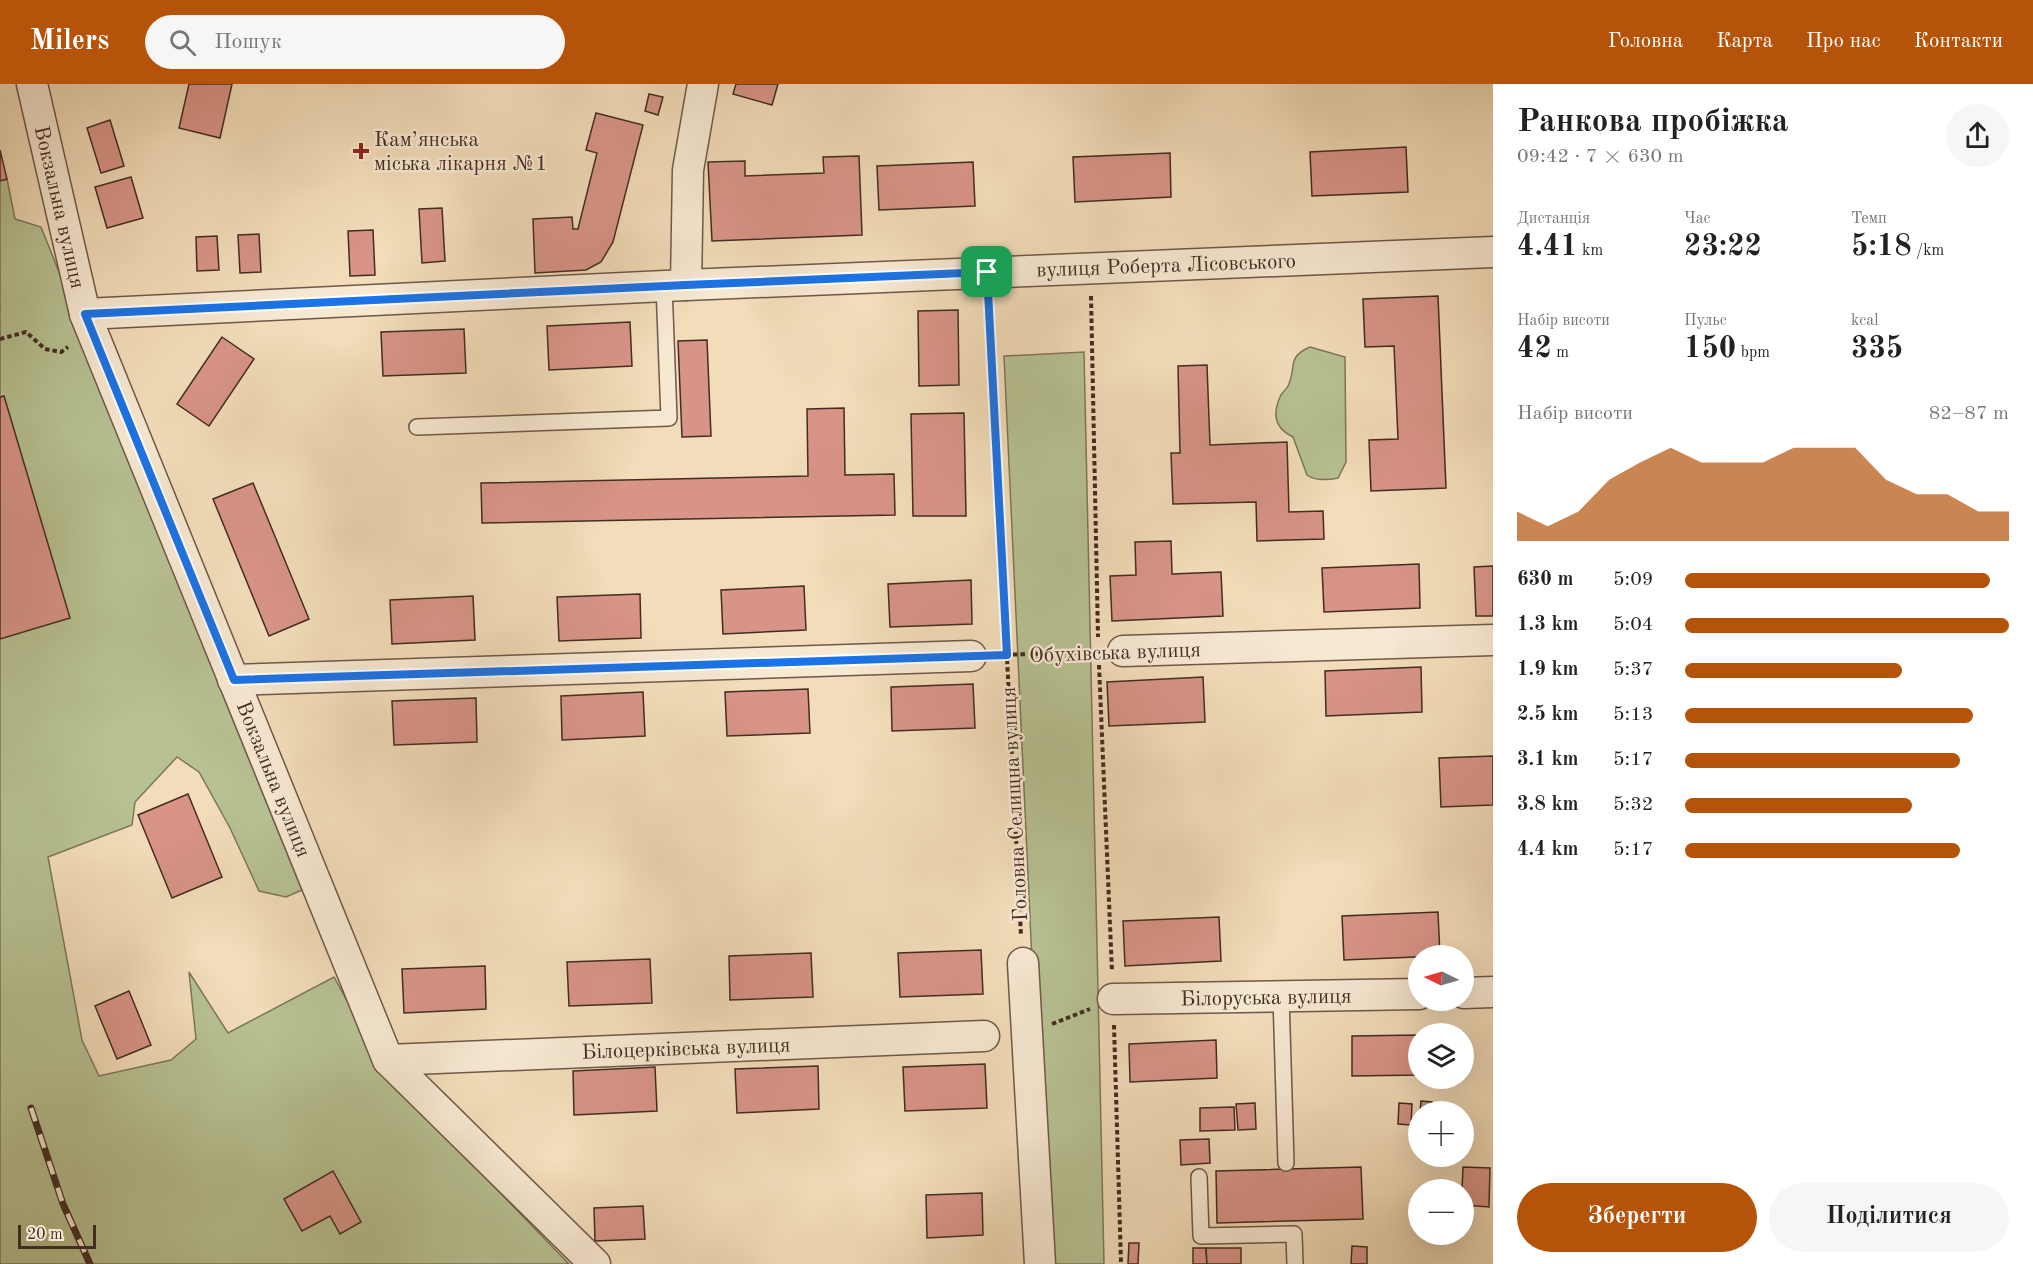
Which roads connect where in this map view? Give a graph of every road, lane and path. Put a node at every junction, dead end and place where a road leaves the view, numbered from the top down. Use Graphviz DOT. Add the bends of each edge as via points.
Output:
graph roads {
  1 [pos="32,84"];
  2 [pos="703,84"];
  3 [pos="1493,252"];
  4 [pos="987,272"];
  5 [pos="675,285"];
  6 [pos="85,314"];
  7 [pos="0,339"];
  8 [pos="417,428"];
  9 [pos="1493,640"];
  10 [pos="1123,651"];
  11 [pos="1007,655"];
  12 [pos="971,656"];
  13 [pos="234,680"];
  14 [pos="1023,963"];
  15 [pos="1474,993"];
  16 [pos="1493,993"];
  17 [pos="1408,994"];
  18 [pos="1281,996"];
  19 [pos="1113,999"];
  20 [pos="984,1036"];
  21 [pos="388,1060"];
  22 [pos="1286,1163"];
  23 [pos="1199,1177"];
  24 [pos="595,1264"];
  25 [pos="1040,1264"];
  26 [pos="1121,1264"];
  27 [pos="1294,1264"];
  1 -- 6 [label="street, Вокзальна вулиця"];
  2 -- 5 [label="street"];
  3 -- 4 [label="street, вулиця Роберта Лісовського"];
  4 -- 5 [label="street, вулиця Роберта Лісовського"];
  4 -- 11 [label="path, Головна Селищна вулиця"];
  5 -- 6 [label="street, вулиця Роберта Лісовського"];
  5 -- 8 [label="lane" via="669,418"];
  6 -- 7 [label="path" via="70,346 61,352 45,349 26,332"];
  6 -- 13 [label="street, Вокзальна вулиця"];
  9 -- 10 [label="street, Обухівська вулиця"];
  10 -- 11 [label="path, Обухівська вулиця"];
  11 -- 12 [label="path, Обухівська вулиця"];
  11 -- 14 [label="path, Головна Селищна вулиця"];
  12 -- 13 [label="street"];
  13 -- 21 [label="street, Вокзальна вулиця"];
  14 -- 25 [label="street"];
  15 -- 16 [label="street"];
  17 -- 18 [label="street, Білоруська вулиця"];
  18 -- 19 [label="street, Білоруська вулиця"];
  18 -- 22 [label="lane"];
  19 -- 26 [label="path"];
  20 -- 21 [label="street, Білоцерківська вулиця"];
  21 -- 24 [label="street, Вокзальна вулиця"];
  23 -- 27 [label="lane" via="1201,1236 1294,1234"];
}
